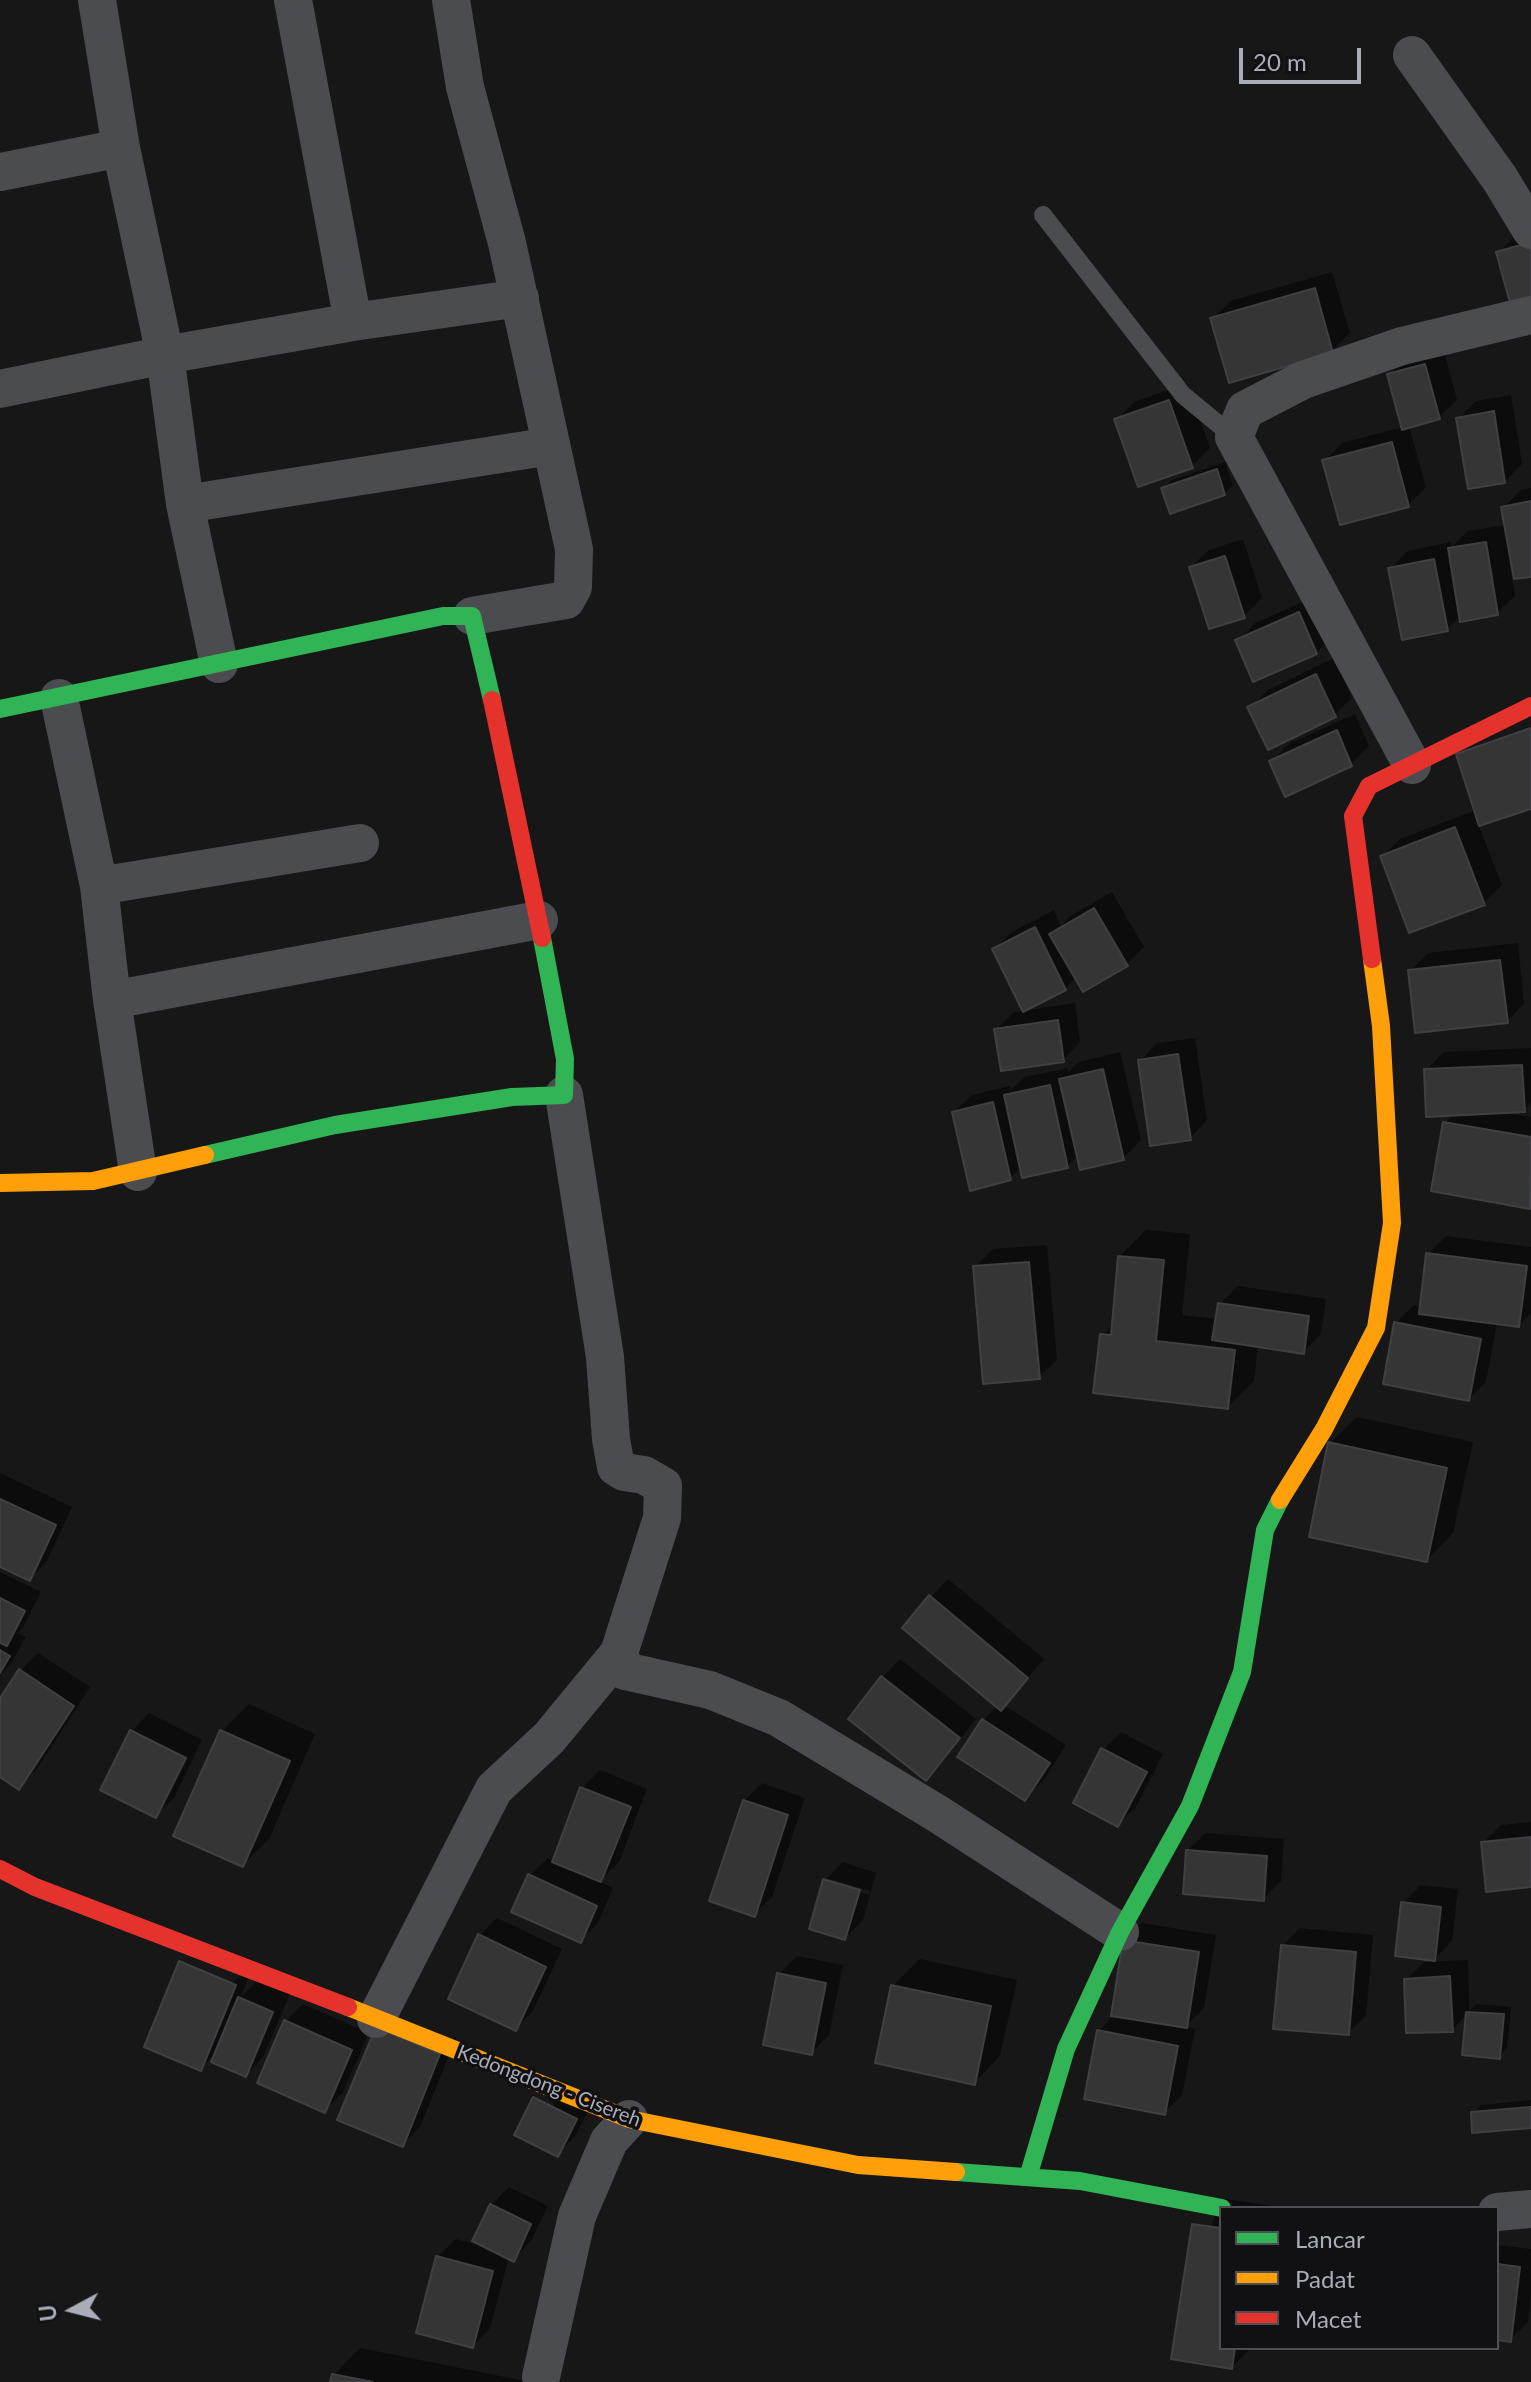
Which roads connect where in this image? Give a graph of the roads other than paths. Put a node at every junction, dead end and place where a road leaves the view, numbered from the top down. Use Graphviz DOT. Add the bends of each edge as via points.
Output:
graph roads {
  1 [pos="97,0"];
  2 [pos="293,0"];
  3 [pos="451,0"];
  4 [pos="1412,55"];
  5 [pos="121,148"];
  6 [pos="0,172"];
  7 [pos="1043,215"];
  8 [pos="1531,230"];
  9 [pos="520,298"];
  10 [pos="1531,315"];
  11 [pos="353,322"];
  12 [pos="165,355"];
  13 [pos="0,389"];
  14 [pos="1234,437"];
  15 [pos="551,446"];
  16 [pos="185,504"];
  17 [pos="472,616"];
  18 [pos="219,664"];
  19 [pos="59,698"];
  20 [pos="1531,706"];
  21 [pos="0,709"];
  22 [pos="1412,765"];
  23 [pos="360,843"];
  24 [pos="99,886"];
  25 [pos="539,920"];
  26 [pos="112,1000"];
  27 [pos="564,1095"];
  28 [pos="138,1172"];
  29 [pos="0,1183"];
  30 [pos="619,1653"];
  31 [pos="0,1869"];
  32 [pos="1120,1932"];
  33 [pos="376,2019"];
  34 [pos="629,2119"];
  35 [pos="1028,2177"];
  36 [pos="1219,2207"];
  37 [pos="1531,2209"];
  38 [pos="1499,2212"];
  39 [pos="541,2377"];
  1 -- 5 [label="street"];
  2 -- 11 [label="street"];
  3 -- 9 [label="street" via="465,87"];
  4 -- 8 [label="street"];
  5 -- 6 [label="street"];
  5 -- 12 [label="street"];
  7 -- 14 [label="lane" via="1183,395"];
  9 -- 11 [label="street"];
  9 -- 15 [label="street"];
  10 -- 14 [label="street" via="1402,346 1303,380 1245,410"];
  11 -- 12 [label="street"];
  12 -- 13 [label="street"];
  12 -- 16 [label="street"];
  14 -- 22 [label="street"];
  15 -- 16 [label="street"];
  15 -- 17 [label="street" via="574,549 573,587 566,600"];
  16 -- 18 [label="street"];
  17 -- 18 [label="street" via="443,616"];
  17 -- 25 [label="street"];
  18 -- 19 [label="street"];
  19 -- 21 [label="street"];
  19 -- 24 [label="street"];
  20 -- 22 [label="street"];
  22 -- 32 [label="street" via="1369,786 1353,816 1381,1026 1392,1223 1376,1328 1269,1519 1242,1672 1190,1806"];
  23 -- 24 [label="street"];
  24 -- 26 [label="street"];
  25 -- 26 [label="street"];
  25 -- 27 [label="street" via="565,1059"];
  26 -- 28 [label="street"];
  27 -- 28 [label="street" via="512,1097 335,1125"];
  27 -- 30 [label="street" via="605,1357 616,1467 663,1486 662,1518"];
  28 -- 29 [label="street" via="93,1181"];
  30 -- 32 [label="street" via="625,1671 710,1690 779,1718"];
  30 -- 33 [label="street" via="549,1738 494,1789"];
  31 -- 33 [label="street, Kedongdong - Cisereh"];
  32 -- 35 [label="street" via="1066,2049"];
  33 -- 34 [label="street, Kedongdong - Cisereh"];
  34 -- 35 [label="street, Kedongdong - Cisereh" via="858,2165"];
  34 -- 39 [label="street" via="609,2141 577,2216"];
  35 -- 36 [label="street, Kedongdong - Cisereh" via="1080,2181"];
  37 -- 38 [label="street"];
}
